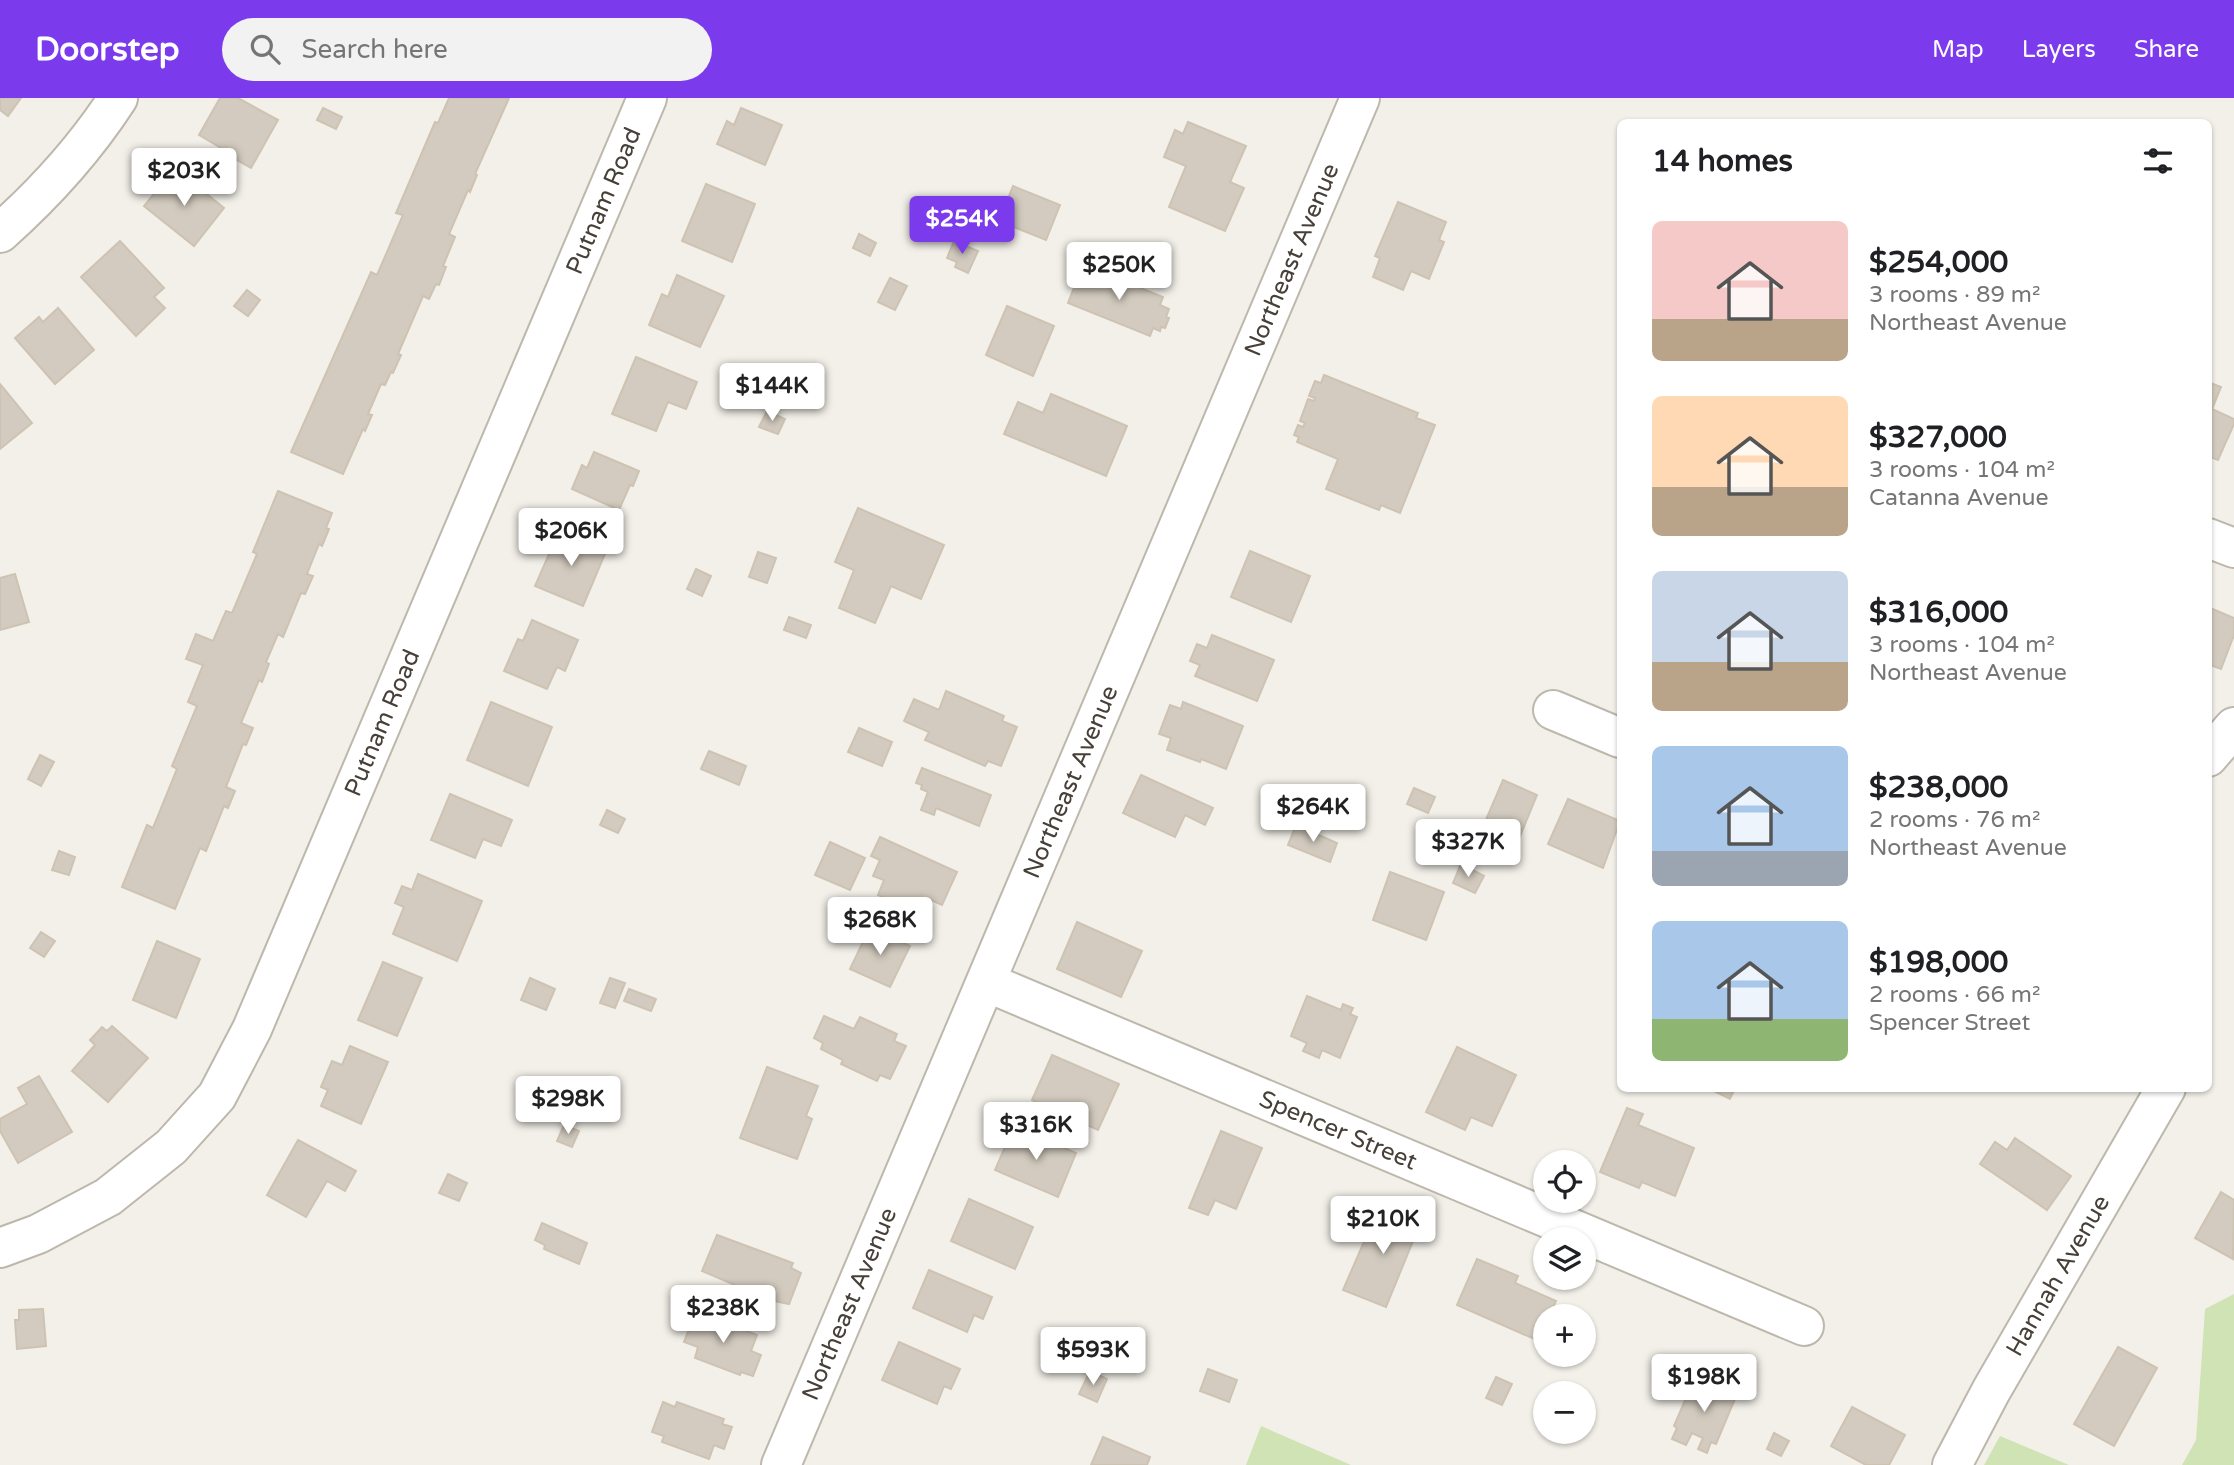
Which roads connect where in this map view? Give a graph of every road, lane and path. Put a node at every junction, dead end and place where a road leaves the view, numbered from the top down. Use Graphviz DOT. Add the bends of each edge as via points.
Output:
graph roads {
  1 [pos="118,98"];
  2 [pos="647,98"];
  3 [pos="1360,98"];
  4 [pos="0,233"];
  5 [pos="2212,540"];
  6 [pos="2234,548"];
  7 [pos="1553,710"];
  8 [pos="2234,727"];
  9 [pos="1617,737"];
  10 [pos="2212,752"];
  11 [pos="986,982"];
  12 [pos="2164,1092"];
  13 [pos="0,1248"];
  14 [pos="1804,1326"];
  15 [pos="781,1465"];
  16 [pos="1952,1465"];
  1 -- 4 [label="street" via="39,199"];
  2 -- 13 [label="street, Putnam Road" via="252,1029 217,1096 171,1147 108,1197 38,1234"];
  3 -- 11 [label="street, Northeast Avenue"];
  5 -- 6 [label="street"];
  7 -- 9 [label="street"];
  8 -- 10 [label="street"];
  11 -- 14 [label="street, Spencer Street"];
  11 -- 15 [label="street, Northeast Avenue"];
  12 -- 16 [label="street, Hannah Avenue"];
}
